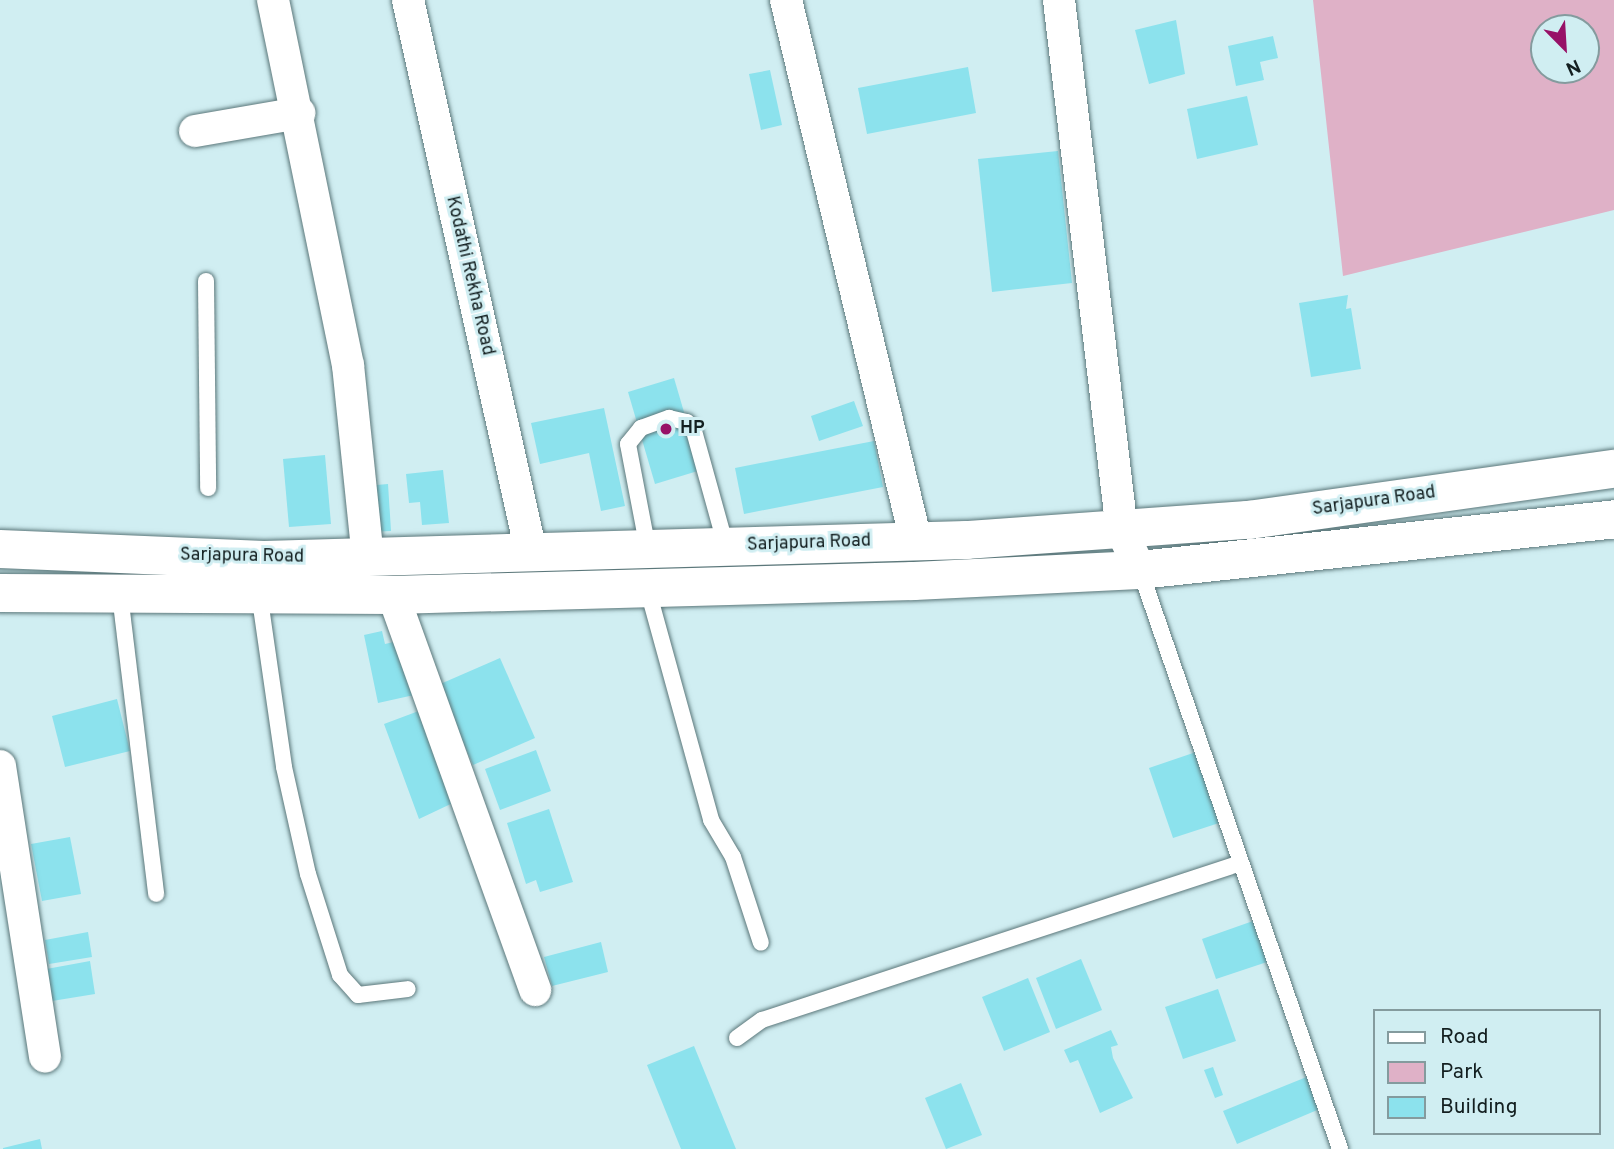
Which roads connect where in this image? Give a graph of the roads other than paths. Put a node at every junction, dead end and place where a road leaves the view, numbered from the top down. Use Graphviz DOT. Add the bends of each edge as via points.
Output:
graph roads {
  1 [pos="273,0"];
  2 [pos="408,0"];
  3 [pos="786,0"];
  4 [pos="1064,1"];
  5 [pos="299,113"];
  6 [pos="195,131"];
  7 [pos="206,281"];
  8 [pos="1614,469"];
  9 [pos="208,488"];
  10 [pos="1614,519"];
  11 [pos="1122,531"];
  12 [pos="916,541"];
  13 [pos="726,546"];
  14 [pos="0,549"];
  15 [pos="531,552"];
  16 [pos="368,557"];
  17 [pos="647,567"];
  18 [pos="1140,570"];
  19 [pos="261,578"];
  20 [pos="0,593"];
  21 [pos="121,595"];
  22 [pos="393,595"];
  23 [pos="0,766"];
  24 [pos="1241,863"];
  25 [pos="156,894"];
  26 [pos="761,943"];
  27 [pos="408,989"];
  28 [pos="535,990"];
  29 [pos="737,1038"];
  30 [pos="45,1058"];
  31 [pos="1340,1149"];
  1 -- 5 [label="street"];
  2 -- 15 [label="street, Kodathi Rekha Road"];
  3 -- 12 [label="street"];
  4 -- 11 [label="street"];
  5 -- 6 [label="street"];
  5 -- 16 [label="street" via="348,365"];
  7 -- 9 [label="lane"];
  8 -- 11 [label="main road, Sarjapura Road" via="1249,520"];
  10 -- 18 [label="main road, Sarjapura Road"];
  11 -- 12 [label="main road, Sarjapura Road"];
  11 -- 18 [label="street"];
  12 -- 13 [label="main road, Sarjapura Road"];
  13 -- 17 [label="main road, Sarjapura Road"];
  13 -- 17 [label="lane" via="694,431 687,422 669,418 641,428 628,444"];
  14 -- 19 [label="main road, Sarjapura Road" via="208,547"];
  15 -- 16 [label="main road, Sarjapura Road"];
  15 -- 17 [label="main road, Sarjapura Road"];
  16 -- 19 [label="main road, Sarjapura Road"];
  17 -- 18 [label="main road, Sarjapura Road" via="913,581"];
  17 -- 22 [label="main road, Sarjapura Road"];
  17 -- 26 [label="lane" via="711,820 733,857"];
  18 -- 24 [label="lane"];
  19 -- 21 [label="main road, Sarjapura Road"];
  19 -- 22 [label="main road, Sarjapura Road"];
  19 -- 27 [label="lane" via="284,767 308,874 340,975 358,995"];
  20 -- 21 [label="main road, Sarjapura Road"];
  21 -- 25 [label="lane"];
  22 -- 28 [label="street"];
  23 -- 30 [label="street"];
  24 -- 29 [label="lane" via="762,1020"];
  24 -- 31 [label="lane"];
}
